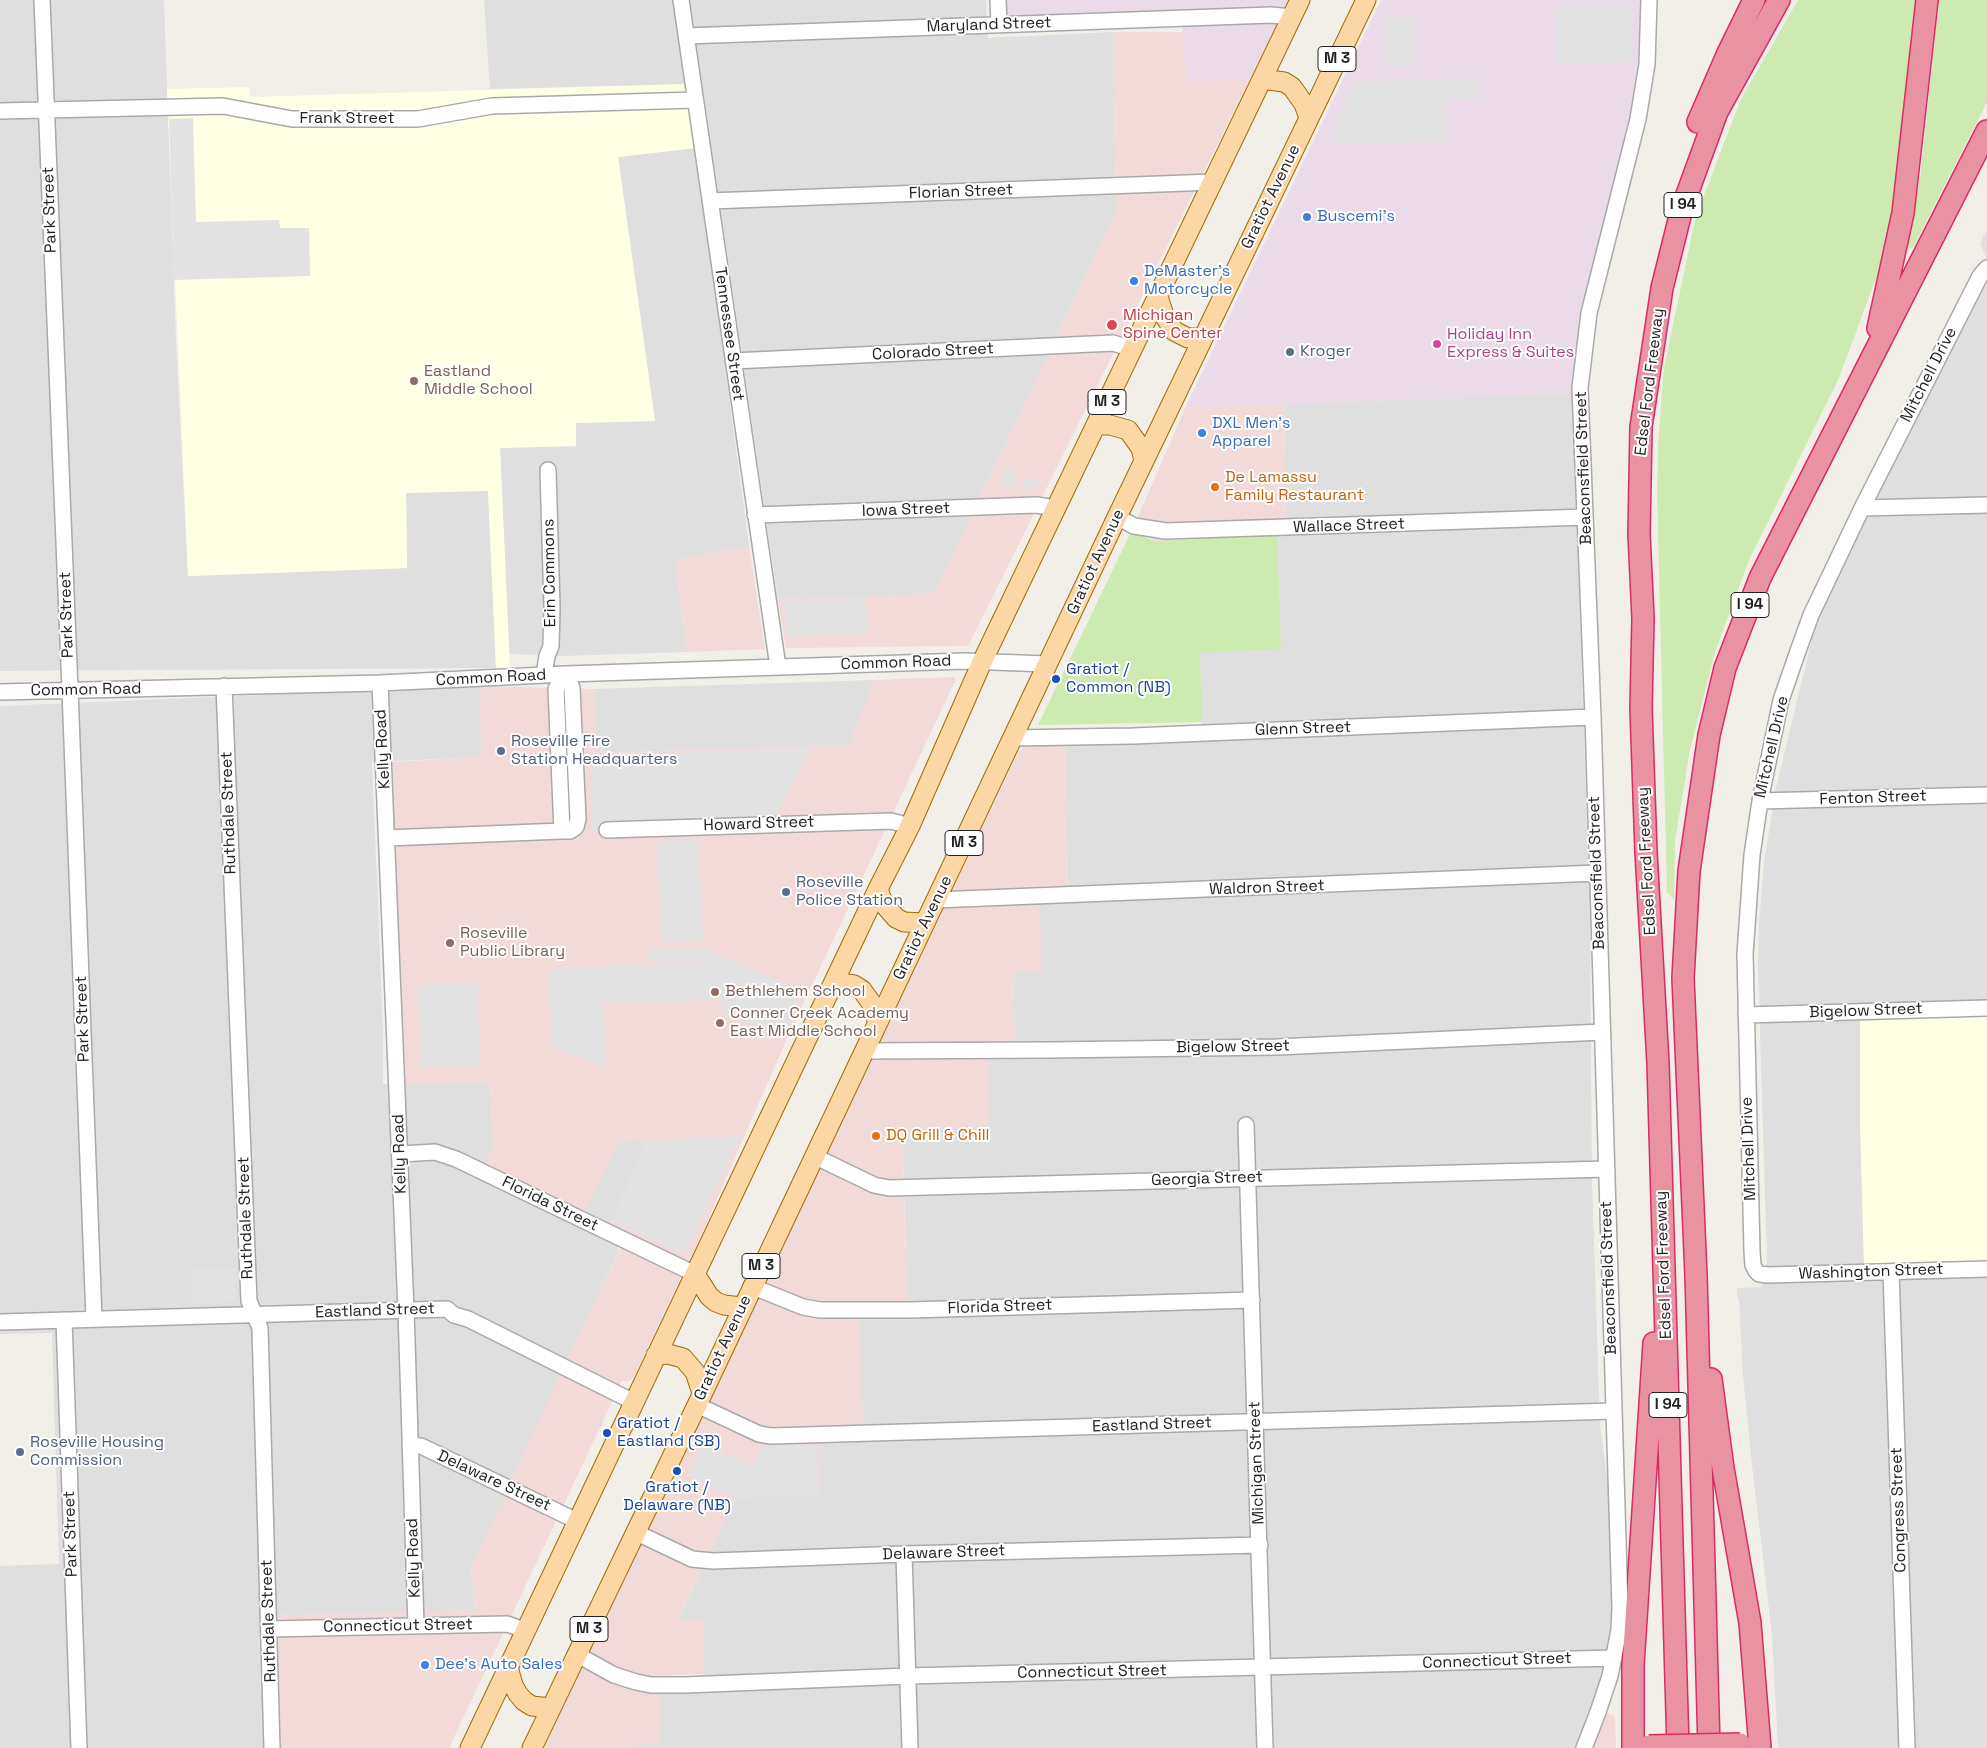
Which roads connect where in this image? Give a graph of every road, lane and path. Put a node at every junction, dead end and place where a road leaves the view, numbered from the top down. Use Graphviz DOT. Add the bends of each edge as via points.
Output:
graph roads {
  1 [pos="42,0"];
  2 [pos="681,0"];
  3 [pos="998,0"];
  4 [pos="1366,0"];
  5 [pos="1649,0"];
  6 [pos="1754,0"];
  7 [pos="1779,0"];
  8 [pos="1927,0"];
  9 [pos="1296,8"];
  10 [pos="999,24"];
  11 [pos="686,36"];
  12 [pos="1262,79"];
  13 [pos="694,100"];
  14 [pos="46,110"];
  15 [pos="0,111"];
  16 [pos="1309,118"];
  17 [pos="1987,131"];
  18 [pos="1213,182"];
  19 [pos="710,201"];
  20 [pos="1987,268"];
  21 [pos="1158,297"];
  22 [pos="1202,338"];
  23 [pos="1132,349"];
  24 [pos="1871,360"];
  25 [pos="733,361"];
  26 [pos="1096,425"];
  27 [pos="1641,427"];
  28 [pos="1144,461"];
  29 [pos="548,470"];
  30 [pos="1987,505"];
  31 [pos="1056,508"];
  32 [pos="1862,508"];
  33 [pos="755,515"];
  34 [pos="1117,517"];
  35 [pos="1585,517"];
  36 [pos="982,662"];
  37 [pos="1048,664"];
  38 [pos="778,667"];
  39 [pos="566,674"];
  40 [pos="544,675"];
  41 [pos="380,683"];
  42 [pos="224,686"];
  43 [pos="70,690"];
  44 [pos="0,692"];
  45 [pos="1593,717"];
  46 [pos="1013,738"];
  47 [pos="1987,795"];
  48 [pos="1760,801"];
  49 [pos="910,826"];
  50 [pos="607,830"];
  51 [pos="387,838"];
  52 [pos="1597,873"];
  53 [pos="878,889"];
  54 [pos="936,900"];
  55 [pos="925,923"];
  56 [pos="834,982"];
  57 [pos="1987,1008"];
  58 [pos="1746,1015"];
  59 [pos="878,1021"];
  60 [pos="1602,1032"];
  61 [pos="863,1051"];
  62 [pos="1658,1063"];
  63 [pos="1246,1125"];
  64 [pos="400,1154"];
  65 [pos="814,1156"];
  66 [pos="1607,1169"];
  67 [pos="1249,1178"];
  68 [pos="1987,1269"];
  69 [pos="1756,1271"];
  70 [pos="1891,1272"];
  71 [pos="695,1274"];
  72 [pos="1696,1275"];
  73 [pos="752,1286"];
  74 [pos="1252,1300"];
  75 [pos="742,1307"];
  76 [pos="406,1310"];
  77 [pos="254,1315"];
  78 [pos="94,1319"];
  79 [pos="64,1320"];
  80 [pos="0,1322"];
  81 [pos="656,1355"];
  82 [pos="700,1399"];
  83 [pos="634,1402"];
  84 [pos="1614,1411"];
  85 [pos="1256,1422"];
  86 [pos="410,1446"];
  87 [pos="577,1521"];
  88 [pos="635,1532"];
  89 [pos="1260,1545"];
  90 [pos="904,1554"];
  91 [pos="416,1625"];
  92 [pos="270,1629"];
  93 [pos="525,1630"];
  94 [pos="576,1654"];
  95 [pos="1614,1658"];
  96 [pos="1263,1667"];
  97 [pos="508,1668"];
  98 [pos="908,1676"];
  99 [pos="550,1708"];
  100 [pos="1642,1747"];
  101 [pos="1752,1747"];
  102 [pos="79,1748"];
  103 [pos="272,1748"];
  104 [pos="470,1748"];
  105 [pos="532,1748"];
  106 [pos="910,1748"];
  107 [pos="1265,1748"];
  108 [pos="1584,1748"];
  109 [pos="1678,1748"];
  110 [pos="1709,1748"];
  111 [pos="1907,1748"];
  1 -- 14 [label="street, Park Street"];
  2 -- 11 [label="street, Tennessee Street"];
  3 -- 10 [label="street"];
  4 -- 16 [label="main road, Gratiot Avenue / M 3"];
  5 -- 35 [label="street, Beaconsfield Street" via="1647,64 1638,120 1586,333 1580,388"];
  6 -- 27 [label="highway" via="1690,140 1658,245 1636,368"];
  7 -- 27 [label="highway, Edsel Ford Freeway / I 94" via="1717,112 1685,200 1662,288"];
  8 -- 24 [label="highway" via="1903,213"];
  9 -- 10 [label="street, Maryland Street" via="1271,15"];
  9 -- 12 [label="main road, M 3"];
  10 -- 11 [label="street, Maryland Street"];
  11 -- 13 [label="street, Tennessee Street"];
  12 -- 16 [label="main road" via="1284,82 1292,87"];
  12 -- 18 [label="main road, M 3"];
  13 -- 14 [label="street, Frank Street" via="492,106 418,119 292,119 223,106"];
  13 -- 19 [label="street, Tennessee Street"];
  14 -- 15 [label="street, Frank Street"];
  14 -- 43 [label="street, Park Street"];
  16 -- 22 [label="main road, Gratiot Avenue / M 3"];
  17 -- 24 [label="highway, Edsel Ford Freeway / I 94"];
  18 -- 19 [label="street, Florian Street"];
  18 -- 21 [label="main road, M 3"];
  19 -- 25 [label="street, Tennessee Street"];
  20 -- 32 [label="street, Mitchell Drive" via="1980,276"];
  21 -- 22 [label="main road" via="1174,331 1188,338"];
  21 -- 23 [label="main road, M 3"];
  22 -- 28 [label="main road, Gratiot Avenue / M 3"];
  23 -- 25 [label="street, Colorado Street" via="1114,343"];
  23 -- 26 [label="main road, M 3"];
  24 -- 72 [label="highway, Edsel Ford Freeway / I 94" via="1760,578 1725,668 1709,735 1689,871 1683,978"];
  25 -- 33 [label="street, Tennessee Street"];
  26 -- 28 [label="main road" via="1128,430 1141,448"];
  26 -- 31 [label="main road, M 3"];
  27 -- 62 [label="highway, Edsel Ford Freeway / I 94" via="1641,718"];
  28 -- 34 [label="main road, Gratiot Avenue / M 3"];
  29 -- 40 [label="street, Erin Commons" via="552,607 551,646"];
  30 -- 32 [label="street"];
  31 -- 33 [label="street, Iowa Street" via="1036,505"];
  31 -- 36 [label="main road, M 3"];
  32 -- 48 [label="street, Mitchell Drive" via="1811,615 1798,651 1781,700"];
  33 -- 38 [label="street, Tennessee Street"];
  34 -- 35 [label="street, Wallace Street" via="1134,526 1166,531"];
  34 -- 37 [label="main road, Gratiot Avenue / M 3"];
  35 -- 45 [label="street, Beaconsfield Street"];
  36 -- 37 [label="street, Common Road"];
  36 -- 38 [label="street, Common Road"];
  36 -- 49 [label="main road, M 3"];
  37 -- 46 [label="main road, Gratiot Avenue / M 3"];
  38 -- 39 [label="street, Common Road"];
  39 -- 40 [label="street, Common Road"];
  39 -- 51 [label="street" via="556,689 562,831"];
  40 -- 41 [label="street, Common Road"];
  41 -- 42 [label="street, Common Road"];
  41 -- 51 [label="street, Kelly Road"];
  42 -- 43 [label="street, Common Road"];
  42 -- 77 [label="street, Ruthdale Street" via="249,1301"];
  43 -- 44 [label="street, Common Road"];
  43 -- 78 [label="street, Park Street"];
  45 -- 46 [label="street, Glenn Street"];
  45 -- 52 [label="street, Beaconsfield Street"];
  46 -- 54 [label="main road, Gratiot Avenue / M 3"];
  47 -- 48 [label="street, Fenton Street"];
  48 -- 58 [label="street, Mitchell Drive" via="1747,907 1744,954"];
  49 -- 50 [label="street, Howard Street" via="891,820"];
  49 -- 53 [label="main road, M 3"];
  51 -- 64 [label="street, Kelly Road"];
  52 -- 54 [label="street, Waldron Street"];
  52 -- 60 [label="street, Beaconsfield Street"];
  53 -- 55 [label="main road" via="883,903 896,918 904,922"];
  53 -- 56 [label="main road, M 3"];
  54 -- 55 [label="main road, Gratiot Avenue / M 3"];
  55 -- 59 [label="main road, Gratiot Avenue / M 3"];
  56 -- 59 [label="main road" via="854,985 862,990 874,1007"];
  56 -- 71 [label="main road, M 3"];
  57 -- 58 [label="street, Bigelow Street"];
  58 -- 69 [label="street, Mitchell Drive" via="1752,1251"];
  59 -- 61 [label="main road, Gratiot Avenue / M 3"];
  60 -- 61 [label="street, Bigelow Street" via="1277,1047"];
  60 -- 66 [label="street, Beaconsfield Street"];
  61 -- 65 [label="main road, Gratiot Avenue / M 3"];
  62 -- 100 [label="highway" via="1651,1170 1654,1352 1633,1664"];
  62 -- 109 [label="highway, Edsel Ford Freeway / I 94"];
  63 -- 67 [label="street, Michigan Street"];
  64 -- 71 [label="street, Florida Street" via="434,1152 456,1159"];
  64 -- 76 [label="street, Kelly Road"];
  65 -- 67 [label="street, Georgia Street" via="874,1185 889,1188"];
  65 -- 73 [label="main road, Gratiot Avenue / M 3"];
  66 -- 67 [label="street, Georgia Street"];
  66 -- 84 [label="street, Beaconsfield Street"];
  67 -- 74 [label="street, Michigan Street"];
  68 -- 70 [label="street, Washington Street"];
  69 -- 70 [label="street, Washington Street" via="1768,1275"];
  70 -- 111 [label="street, Congress Street"];
  71 -- 75 [label="main road" via="716,1302"];
  71 -- 81 [label="main road, M 3"];
  72 -- 101 [label="highway" via="1706,1321 1722,1468 1750,1623"];
  72 -- 110 [label="highway, Edsel Ford Freeway / I 94"];
  73 -- 74 [label="street, Florida Street" via="803,1307 820,1310"];
  73 -- 75 [label="main road, Gratiot Avenue / M 3"];
  74 -- 85 [label="street, Michigan Street"];
  75 -- 82 [label="main road, Gratiot Avenue / M 3"];
  76 -- 77 [label="street, Eastland Street"];
  76 -- 83 [label="street, Eastland Street" via="447,1309"];
  76 -- 86 [label="street, Kelly Road"];
  77 -- 78 [label="street, Eastland Street"];
  77 -- 92 [label="street, Ruthdale Street" via="260,1328"];
  78 -- 79 [label="street, Eastland Street"];
  79 -- 80 [label="street"];
  79 -- 102 [label="street, Park Street"];
  81 -- 82 [label="main road" via="682,1358 695,1372"];
  81 -- 83 [label="main road, M 3"];
  82 -- 85 [label="street, Eastland Street" via="766,1435"];
  82 -- 88 [label="main road, Gratiot Avenue / M 3"];
  83 -- 87 [label="main road, M 3"];
  84 -- 85 [label="street, Eastland Street"];
  84 -- 95 [label="street, Beaconsfield Street" via="1620,1607"];
  85 -- 89 [label="street, Michigan Street"];
  86 -- 87 [label="street, Delaware Street" via="421,1446"];
  86 -- 91 [label="street, Kelly Road"];
  87 -- 93 [label="main road, M 3"];
  88 -- 90 [label="street, Delaware Street" via="692,1560"];
  88 -- 94 [label="main road, Gratiot Avenue / M 3"];
  89 -- 90 [label="street, Delaware Street"];
  89 -- 96 [label="street, Michigan Street"];
  90 -- 98 [label="street"];
  91 -- 92 [label="street, Connecticut Street"];
  91 -- 93 [label="street, Connecticut Street" via="507,1624"];
  92 -- 103 [label="street, Ruthdale Street"];
  93 -- 97 [label="main road, M 3"];
  94 -- 98 [label="street, Connecticut Street" via="614,1674 651,1685"];
  94 -- 99 [label="main road, Gratiot Avenue / M 3"];
  95 -- 96 [label="street, Connecticut Street"];
  95 -- 108 [label="street, Beaconsfield Street" via="1603,1700"];
  96 -- 98 [label="street, Connecticut Street"];
  96 -- 107 [label="street, Michigan Street"];
  97 -- 99 [label="main road" via="524,1702"];
  97 -- 104 [label="main road, M 3"];
  98 -- 106 [label="street"];
  99 -- 105 [label="main road, Gratiot Avenue / M 3"];
  100 -- 101 [label="highway, bridge"];
}
